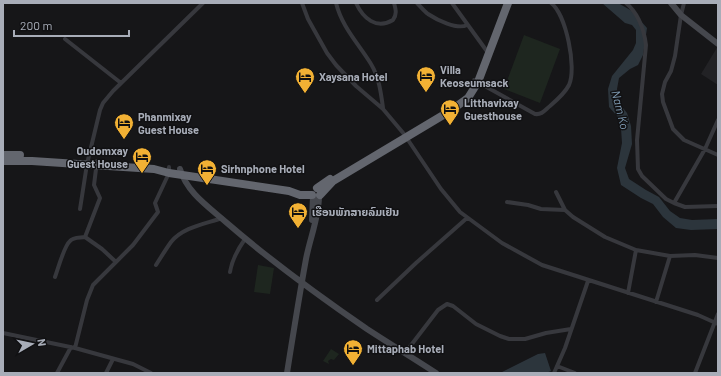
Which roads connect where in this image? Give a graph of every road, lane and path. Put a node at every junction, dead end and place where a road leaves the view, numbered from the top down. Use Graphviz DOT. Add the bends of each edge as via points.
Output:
graph roads {
  1 [pos="203,3"];
  2 [pos="302,3"];
  3 [pos="336,3"];
  4 [pos="356,3"];
  5 [pos="394,3"];
  6 [pos="417,3"];
  7 [pos="452,3"];
  8 [pos="504,3"];
  9 [pos="508,3"];
  10 [pos="551,3"];
  11 [pos="626,3"];
  12 [pos="671,3"];
  13 [pos="684,3"];
  14 [pos="681,14"];
  15 [pos="467,25"];
  16 [pos="65,40"];
  17 [pos="718,44"];
  18 [pos="488,50"];
  19 [pos="476,81"];
  20 [pos="122,83"];
  21 [pos="383,108"];
  22 [pos="718,120"];
  23 [pos="405,135"];
  24 [pos="705,149"];
  25 [pos="3,155"];
  26 [pos="718,155"];
  27 [pos="3,161"];
  28 [pos="87,162"];
  29 [pos="97,163"];
  30 [pos="169,170"];
  31 [pos="180,172"];
  32 [pos="556,192"];
  33 [pos="316,193"];
  34 [pos="507,202"];
  35 [pos="674,203"];
  36 [pos="718,206"];
  37 [pos="80,209"];
  38 [pos="565,210"];
  39 [pos="222,218"];
  40 [pos="467,218"];
  41 [pos="85,237"];
  42 [pos="246,239"];
  43 [pos="636,250"];
  44 [pos="670,256"];
  45 [pos="718,258"];
  46 [pos="116,262"];
  47 [pos="156,265"];
  48 [pos="230,272"];
  49 [pos="55,277"];
  50 [pos="588,280"];
  51 [pos="302,282"];
  52 [pos="628,293"];
  53 [pos="377,300"];
  54 [pos="656,302"];
  55 [pos="718,314"];
  56 [pos="716,324"];
  57 [pos="571,329"];
  58 [pos="3,333"];
  59 [pos="73,348"];
  60 [pos="406,353"];
  61 [pos="113,359"];
  62 [pos="557,366"];
  63 [pos="696,372"];
  64 [pos="57,373"];
  65 [pos="106,373"];
  66 [pos="151,373"];
  67 [pos="287,373"];
  68 [pos="436,373"];
  69 [pos="554,373"];
  70 [pos="575,373"];
  1 -- 20 [label="street"];
  2 -- 21 [label="street" via="327,54 356,86"];
  3 -- 21 [label="street" via="344,25 377,77"];
  4 -- 5 [label="street" via="365,17 373,22 384,23 393,20 395,16"];
  6 -- 15 [label="street" via="427,14 445,23"];
  7 -- 15 [label="street"];
  8 -- 18 [label="highway"];
  9 -- 18 [label="highway"];
  10 -- 19 [label="street" via="556,7 563,24 569,48 572,69 564,92 541,114 535,114"];
  11 -- 35 [label="street" via="639,21 646,45 637,140 638,169 666,199"];
  12 -- 14 [label="street"];
  13 -- 14 [label="street"];
  14 -- 17 [label="street"];
  14 -- 24 [label="street" via="675,56 662,94 663,102 673,129 684,140"];
  15 -- 18 [label="street"];
  16 -- 20 [label="street"];
  18 -- 19 [label="highway"];
  19 -- 23 [label="highway" via="458,101"];
  20 -- 28 [label="street" via="106,98 100,110"];
  21 -- 23 [label="street"];
  22 -- 24 [label="street"];
  23 -- 33 [label="highway" via="332,180"];
  23 -- 40 [label="street" via="441,189"];
  24 -- 26 [label="street"];
  24 -- 35 [label="street"];
  25 -- 28 [label="highway" via="28,155"];
  27 -- 28 [label="highway"];
  28 -- 29 [label="highway"];
  28 -- 37 [label="street"];
  29 -- 30 [label="highway"];
  29 -- 41 [label="street" via="94,185 100,198"];
  30 -- 31 [label="highway"];
  30 -- 46 [label="street" via="155,203 158,212 133,245"];
  31 -- 33 [label="highway" via="300,195"];
  31 -- 39 [label="street" via="186,184"];
  32 -- 38 [label="street"];
  33 -- 51 [label="street" via="315,221"];
  34 -- 38 [label="street" via="541,209"];
  35 -- 36 [label="street" via="685,207"];
  38 -- 43 [label="street" via="605,237"];
  39 -- 42 [label="street"];
  39 -- 47 [label="street" via="188,230 172,240"];
  40 -- 50 [label="street" via="521,255 542,265"];
  40 -- 53 [label="street"];
  41 -- 46 [label="street" via="102,248"];
  41 -- 49 [label="street" via="69,241"];
  42 -- 48 [label="street" via="236,252"];
  42 -- 51 [label="street"];
  43 -- 44 [label="street"];
  43 -- 52 [label="street"];
  44 -- 45 [label="street" via="695,255"];
  44 -- 54 [label="street"];
  46 -- 59 [label="street" via="91,289"];
  50 -- 52 [label="street"];
  50 -- 57 [label="street"];
  51 -- 60 [label="street" via="367,329"];
  51 -- 67 [label="street"];
  52 -- 54 [label="street"];
  54 -- 56 [label="street"];
  55 -- 56 [label="street"];
  56 -- 63 [label="street"];
  57 -- 60 [label="street" via="525,340 509,339 476,324 454,306 447,304 438,310"];
  57 -- 62 [label="street"];
  58 -- 59 [label="street"];
  59 -- 61 [label="street"];
  59 -- 64 [label="street"];
  60 -- 68 [label="street"];
  61 -- 65 [label="street"];
  61 -- 66 [label="street" via="133,364"];
  62 -- 69 [label="street"];
  62 -- 70 [label="street"];
}
